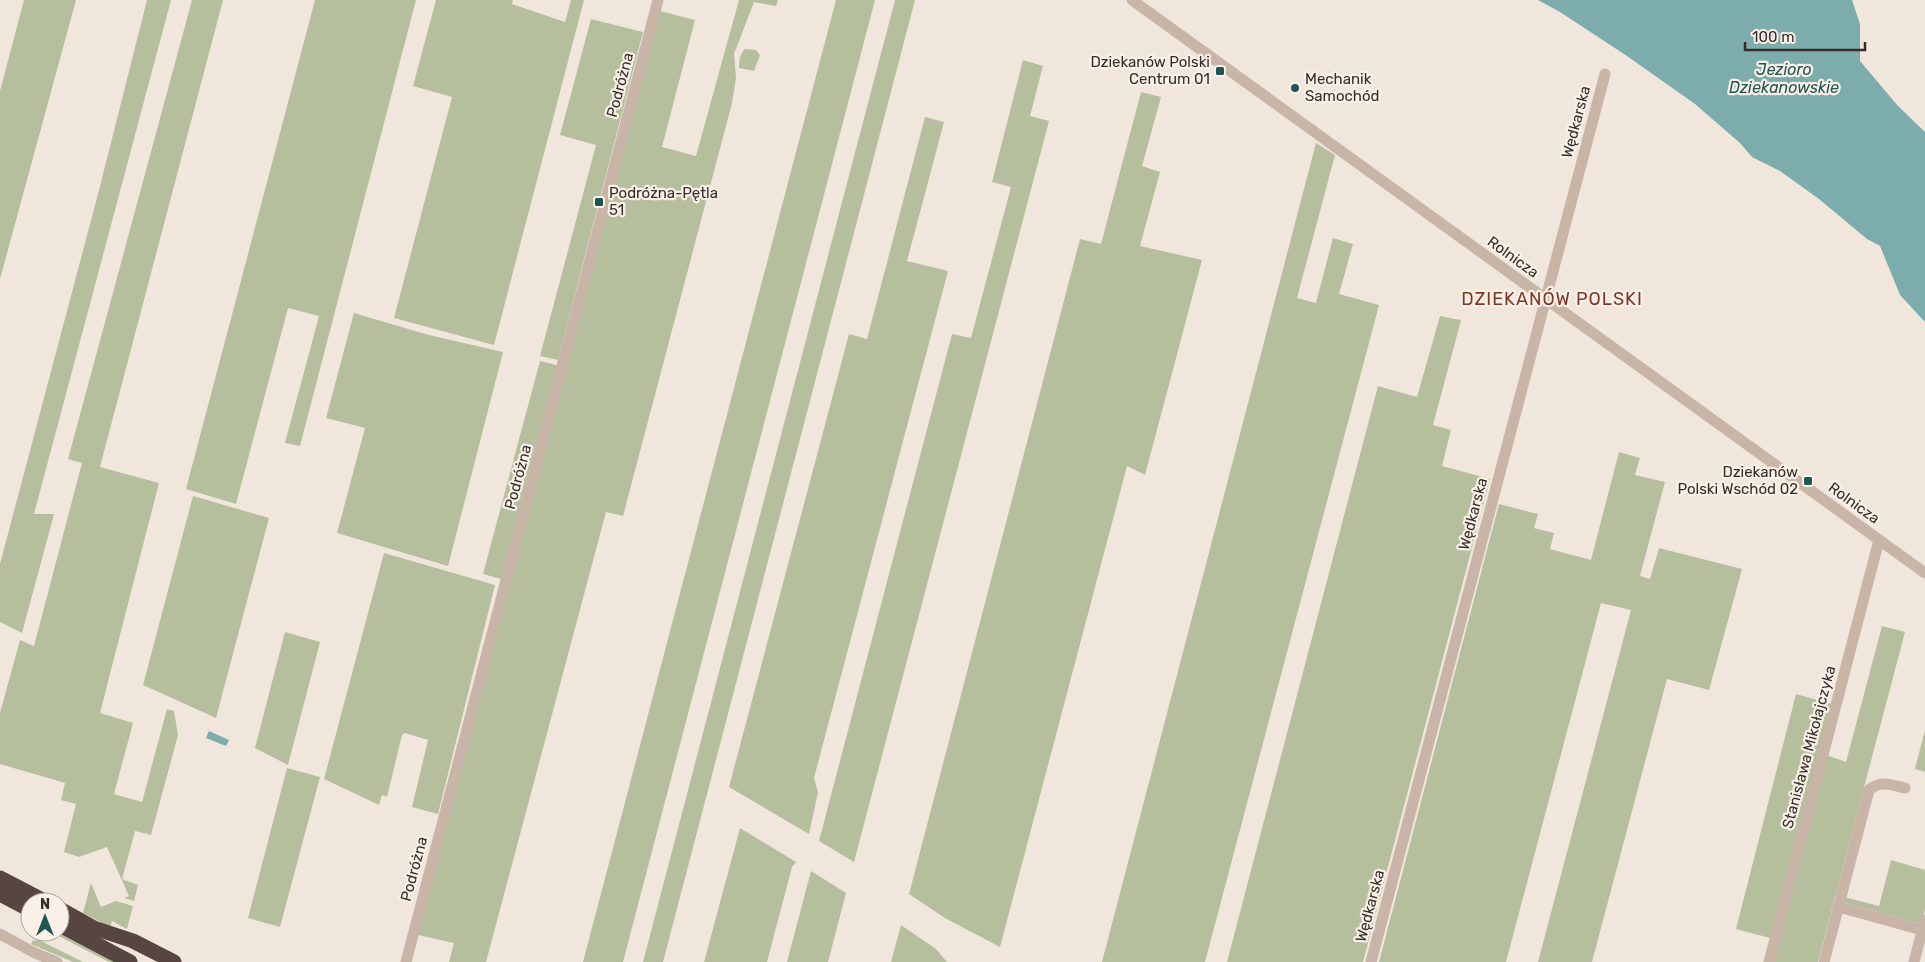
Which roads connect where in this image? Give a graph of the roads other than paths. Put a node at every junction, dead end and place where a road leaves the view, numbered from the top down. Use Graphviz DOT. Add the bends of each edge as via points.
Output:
graph roads {
  1 [pos="658,0"];
  2 [pos="1132,0"];
  3 [pos="1605,74"];
  4 [pos="1545,299"];
  5 [pos="1879,540"];
  6 [pos="1925,573"];
  7 [pos="1905,788"];
  8 [pos="0,878"];
  9 [pos="27,892"];
  10 [pos="0,894"];
  11 [pos="20,905"];
  12 [pos="1839,907"];
  13 [pos="70,915"];
  14 [pos="1924,925"];
  15 [pos="70,930"];
  16 [pos="0,934"];
  17 [pos="57,962"];
  18 [pos="130,962"];
  19 [pos="174,962"];
  20 [pos="406,962"];
  21 [pos="1371,962"];
  22 [pos="1769,962"];
  23 [pos="1824,962"];
  24 [pos="1914,962"];
  1 -- 20 [label="street, Podróżna"];
  2 -- 4 [label="street, Rolnicza"];
  3 -- 4 [label="street, Wędkarska"];
  4 -- 5 [label="street, Rolnicza"];
  4 -- 21 [label="street, Wędkarska"];
  5 -- 6 [label="street, Rolnicza"];
  5 -- 22 [label="street, Stanisława Mikołajczyka"];
  7 -- 12 [label="street" via="1883,782 1869,790"];
  8 -- 9 [label="highway"];
  10 -- 11 [label="highway"];
  12 -- 14 [label="street"];
  12 -- 23 [label="street"];
  13 -- 19 [label="highway"];
  14 -- 24 [label="street"];
  15 -- 18 [label="highway"];
  16 -- 17 [label="street"];
}
